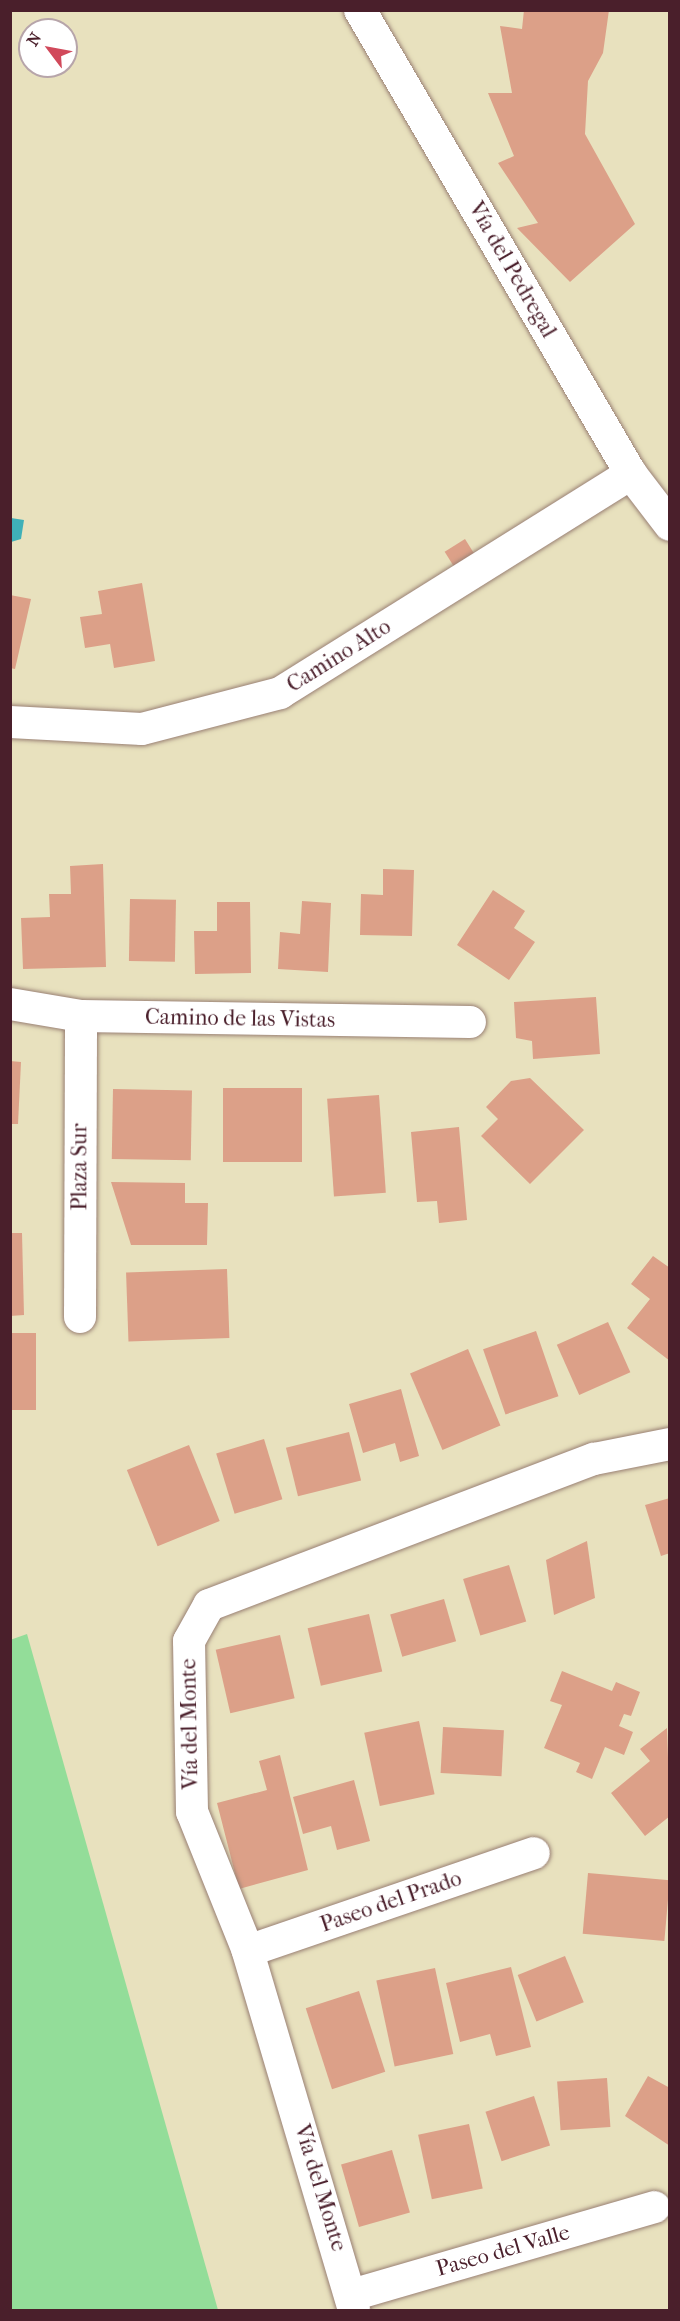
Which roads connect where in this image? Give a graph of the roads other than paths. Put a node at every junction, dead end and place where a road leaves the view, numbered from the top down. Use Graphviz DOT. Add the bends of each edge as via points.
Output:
graph roads {
  1 [pos="360,10"];
  2 [pos="631,474"];
  3 [pos="669,525"];
  4 [pos="10,722"];
  5 [pos="10,1004"];
  6 [pos="81,1016"];
  7 [pos="470,1022"];
  8 [pos="80,1317"];
  9 [pos="669,1444"];
  10 [pos="534,1853"];
  11 [pos="248,1950"];
  12 [pos="654,2207"];
  13 [pos="353,2303"];
  1 -- 2 [label="street, Vía del Pedregal"];
  2 -- 3 [label="street, Vía del Pedregal"];
  2 -- 4 [label="street, Camino Alto" via="280,693 142,729"];
  5 -- 6 [label="street, Camino de las Vistas"];
  6 -- 7 [label="street, Camino de las Vistas"];
  6 -- 8 [label="street, Plaza Sur"];
  9 -- 11 [label="street, Vía del Monte" via="594,1459 209,1605 189,1641 192,1812"];
  10 -- 11 [label="street, Paseo del Prado"];
  11 -- 13 [label="street, Vía del Monte"];
  12 -- 13 [label="street, Paseo del Valle"];
}
